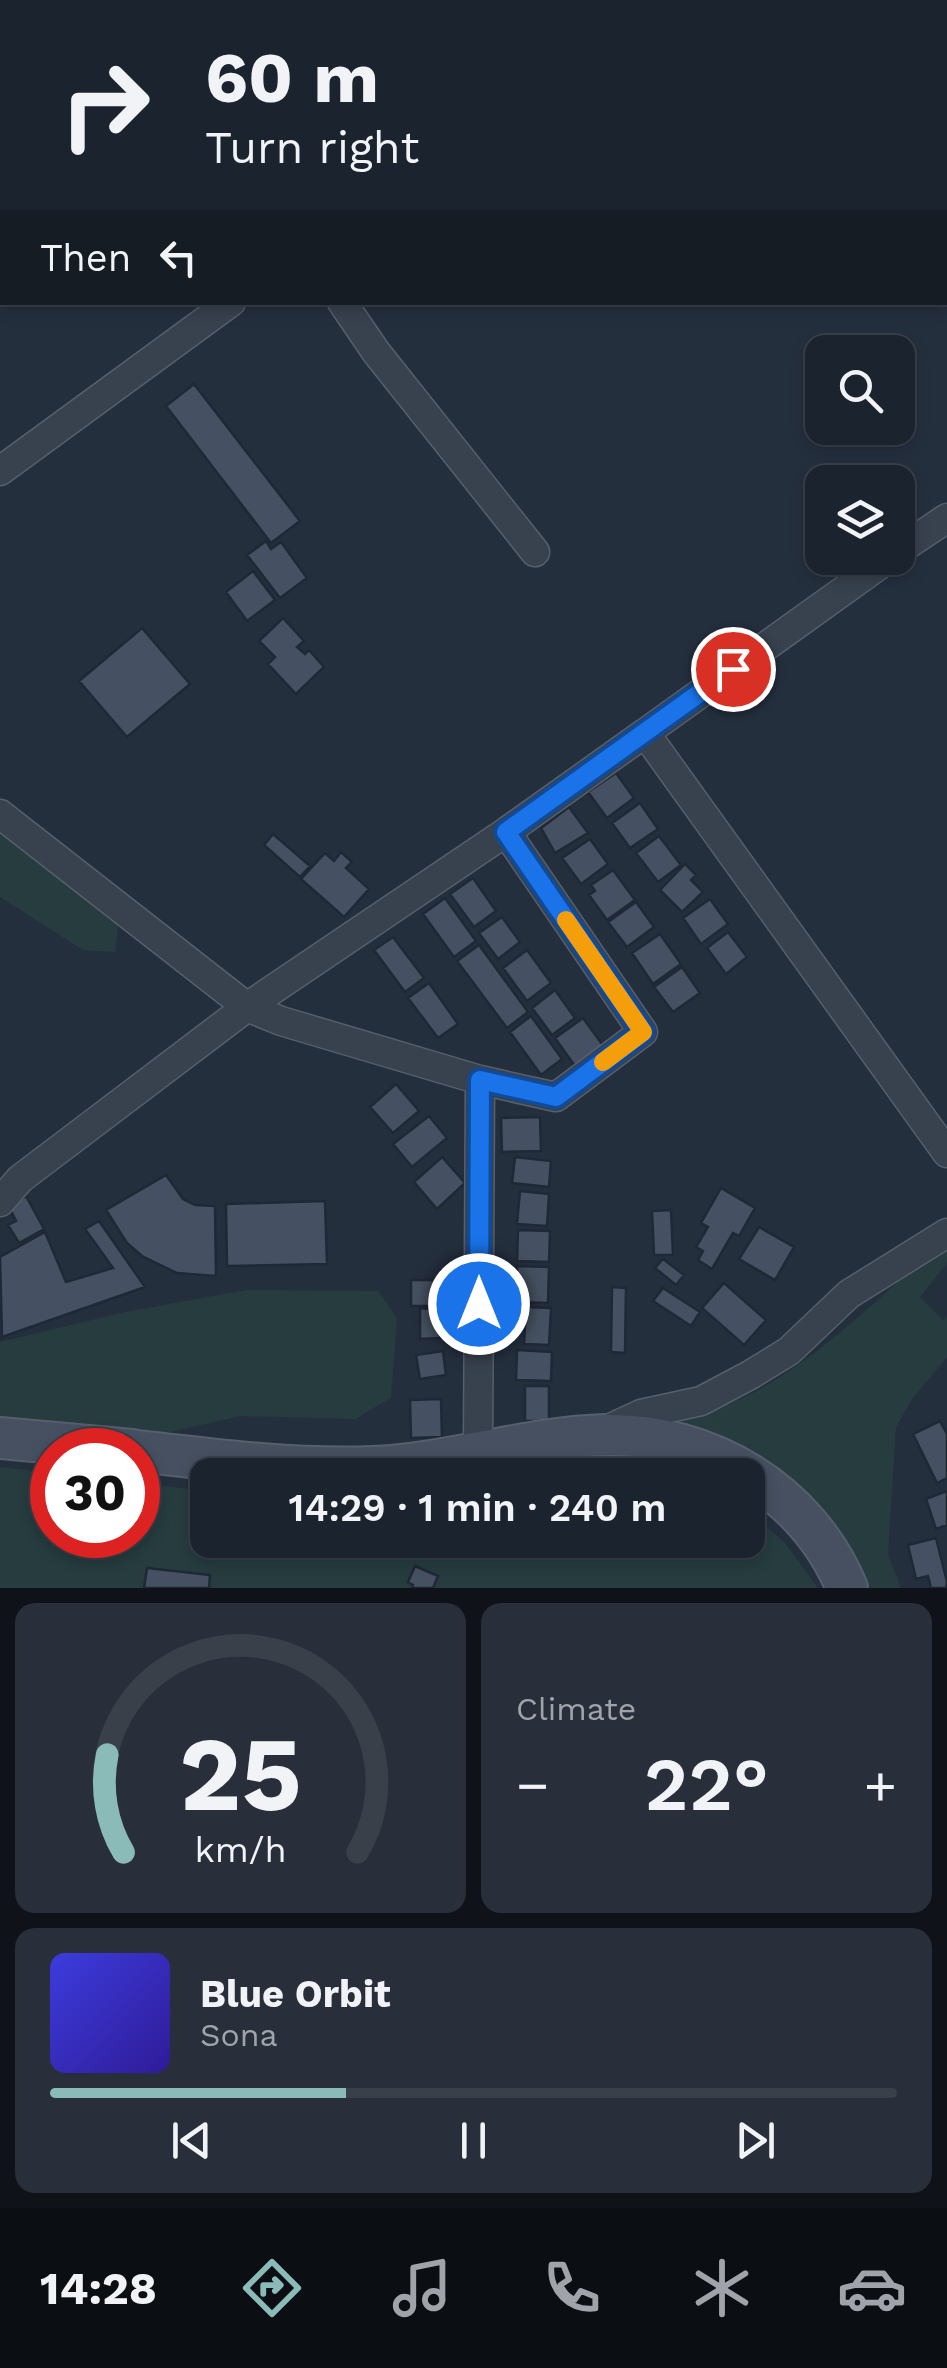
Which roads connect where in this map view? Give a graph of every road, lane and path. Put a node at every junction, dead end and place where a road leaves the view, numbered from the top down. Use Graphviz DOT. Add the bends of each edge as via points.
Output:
graph roads {
  1 [pos="227,305"];
  2 [pos="344,305"];
  3 [pos="0,471"];
  4 [pos="947,518"];
  5 [pos="915,540"];
  6 [pos="535,552"];
  7 [pos="864,575"];
  8 [pos="645,733"];
  9 [pos="0,814"];
  10 [pos="506,832"];
  11 [pos="248,1007"];
  12 [pos="480,1080"];
  13 [pos="947,1153"];
  14 [pos="0,1202"];
  15 [pos="947,1233"];
  16 [pos="592,1437"];
  17 [pos="0,1438"];
  18 [pos="30,1441"];
  19 [pos="478,1452"];
  20 [pos="160,1453"];
  21 [pos="847,1588"];
  1 -- 3 [label="street"];
  2 -- 6 [label="street"];
  4 -- 5 [label="street"];
  7 -- 8 [label="street"];
  8 -- 10 [label="street"];
  8 -- 13 [label="street"];
  9 -- 11 [label="street"];
  10 -- 11 [label="street"];
  10 -- 12 [label="street" via="643,1032 556,1097"];
  11 -- 12 [label="street"];
  11 -- 14 [label="street" via="20,1178"];
  12 -- 19 [label="street"];
  15 -- 16 [label="street" via="849,1294 789,1351 750,1375 701,1401 641,1414"];
  16 -- 19 [label="street"];
  16 -- 21 [label="street" via="688,1446 754,1476 811,1529"];
  17 -- 18 [label="street"];
  19 -- 20 [label="street" via="376,1467 285,1468"];
}
